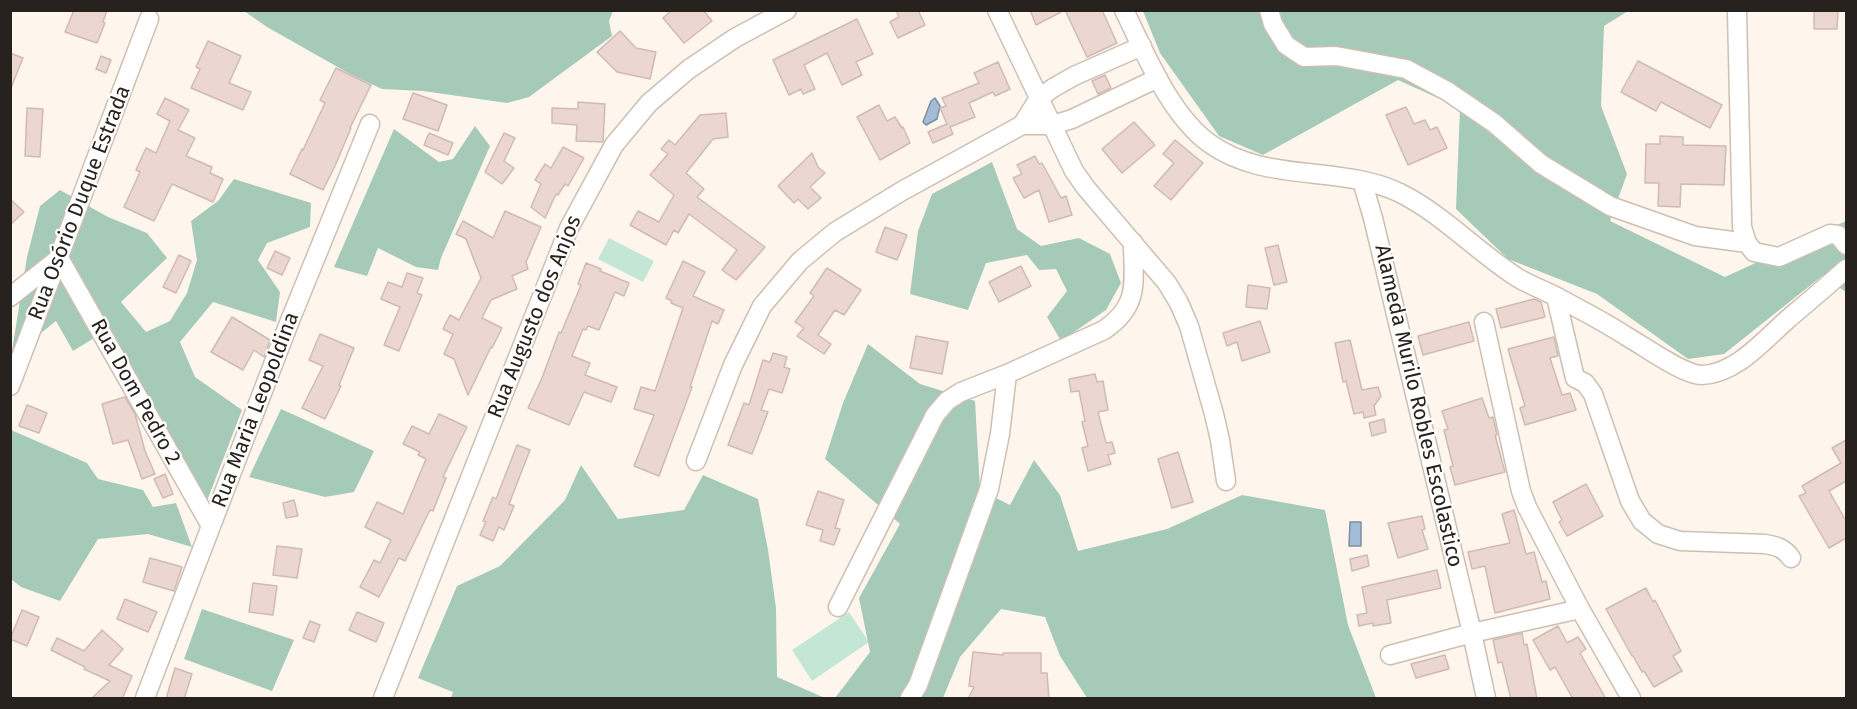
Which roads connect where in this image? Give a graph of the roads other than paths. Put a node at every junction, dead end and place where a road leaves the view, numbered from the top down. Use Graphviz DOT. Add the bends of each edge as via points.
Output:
graph roads {
  1 [pos="787,10"];
  2 [pos="997,10"];
  3 [pos="1124,10"];
  4 [pos="1269,10"];
  5 [pos="1737,12"];
  6 [pos="149,19"];
  7 [pos="1142,46"];
  8 [pos="1158,78"];
  9 [pos="1039,98"];
  10 [pos="370,124"];
  11 [pos="1022,124"];
  12 [pos="1053,125"];
  13 [pos="1362,181"];
  14 [pos="1133,242"];
  15 [pos="1747,243"];
  16 [pos="1846,244"];
  17 [pos="59,258"];
  18 [pos="1846,269"];
  19 [pos="10,297"];
  20 [pos="1556,297"];
  21 [pos="1484,322"];
  22 [pos="1007,374"];
  23 [pos="10,386"];
  24 [pos="696,461"];
  25 [pos="1226,481"];
  26 [pos="211,526"];
  27 [pos="1791,558"];
  28 [pos="838,607"];
  29 [pos="1580,609"];
  30 [pos="1472,633"];
  31 [pos="1390,655"];
  32 [pos="145,699"];
  33 [pos="383,699"];
  34 [pos="910,699"];
  35 [pos="1486,699"];
  36 [pos="1631,699"];
  1 -- 33 [label="street, Rua Augusto dos Anjos" via="689,69 649,103 614,145 569,228"];
  2 -- 9 [label="street"];
  3 -- 7 [label="street"];
  4 -- 15 [label="street" via="1286,45 1304,57 1336,56 1406,69 1447,90 1494,123 1541,164 1610,206 1695,236"];
  5 -- 15 [label="street" via="1742,227"];
  6 -- 17 [label="street, Rua Osório Duque Estrada"];
  7 -- 8 [label="street"];
  7 -- 9 [label="street" via="1074,76"];
  8 -- 12 [label="street"];
  8 -- 13 [label="street" via="1187,124 1209,144 1241,161"];
  9 -- 11 [label="street"];
  9 -- 12 [label="street"];
  10 -- 26 [label="street, Rua Maria Leopoldina"];
  11 -- 12 [label="street"];
  11 -- 24 [label="street" via="835,232 800,261 762,306 733,365"];
  12 -- 14 [label="street" via="1074,171"];
  13 -- 20 [label="street" via="1399,193 1519,278"];
  13 -- 30 [label="street, Alameda Murilo Robles Escolastico"];
  14 -- 22 [label="street" via="1133,292 1129,306 1118,320"];
  14 -- 25 [label="street" via="1167,283 1189,326 1214,414"];
  15 -- 16 [label="street" via="1754,252 1779,257 1830,234 1838,235"];
  17 -- 19 [label="street"];
  17 -- 23 [label="street, Rua Osório Duque Estrada"];
  17 -- 26 [label="street, Rua Dom Pedro 2"];
  18 -- 20 [label="street" via="1743,359 1722,371 1701,375 1680,369"];
  20 -- 27 [label="street" via="1575,378 1593,394 1630,501 1642,521 1658,534 1680,541 1765,544 1786,551"];
  21 -- 29 [label="street" via="1521,492"];
  22 -- 28 [label="street" via="961,392 935,415"];
  22 -- 34 [label="street" via="989,489"];
  26 -- 32 [label="street, Rua Maria Leopoldina"];
  29 -- 30 [label="street"];
  29 -- 36 [label="street"];
  30 -- 31 [label="street"];
  30 -- 35 [label="street, Alameda Murilo Robles Escolastico"];
}
